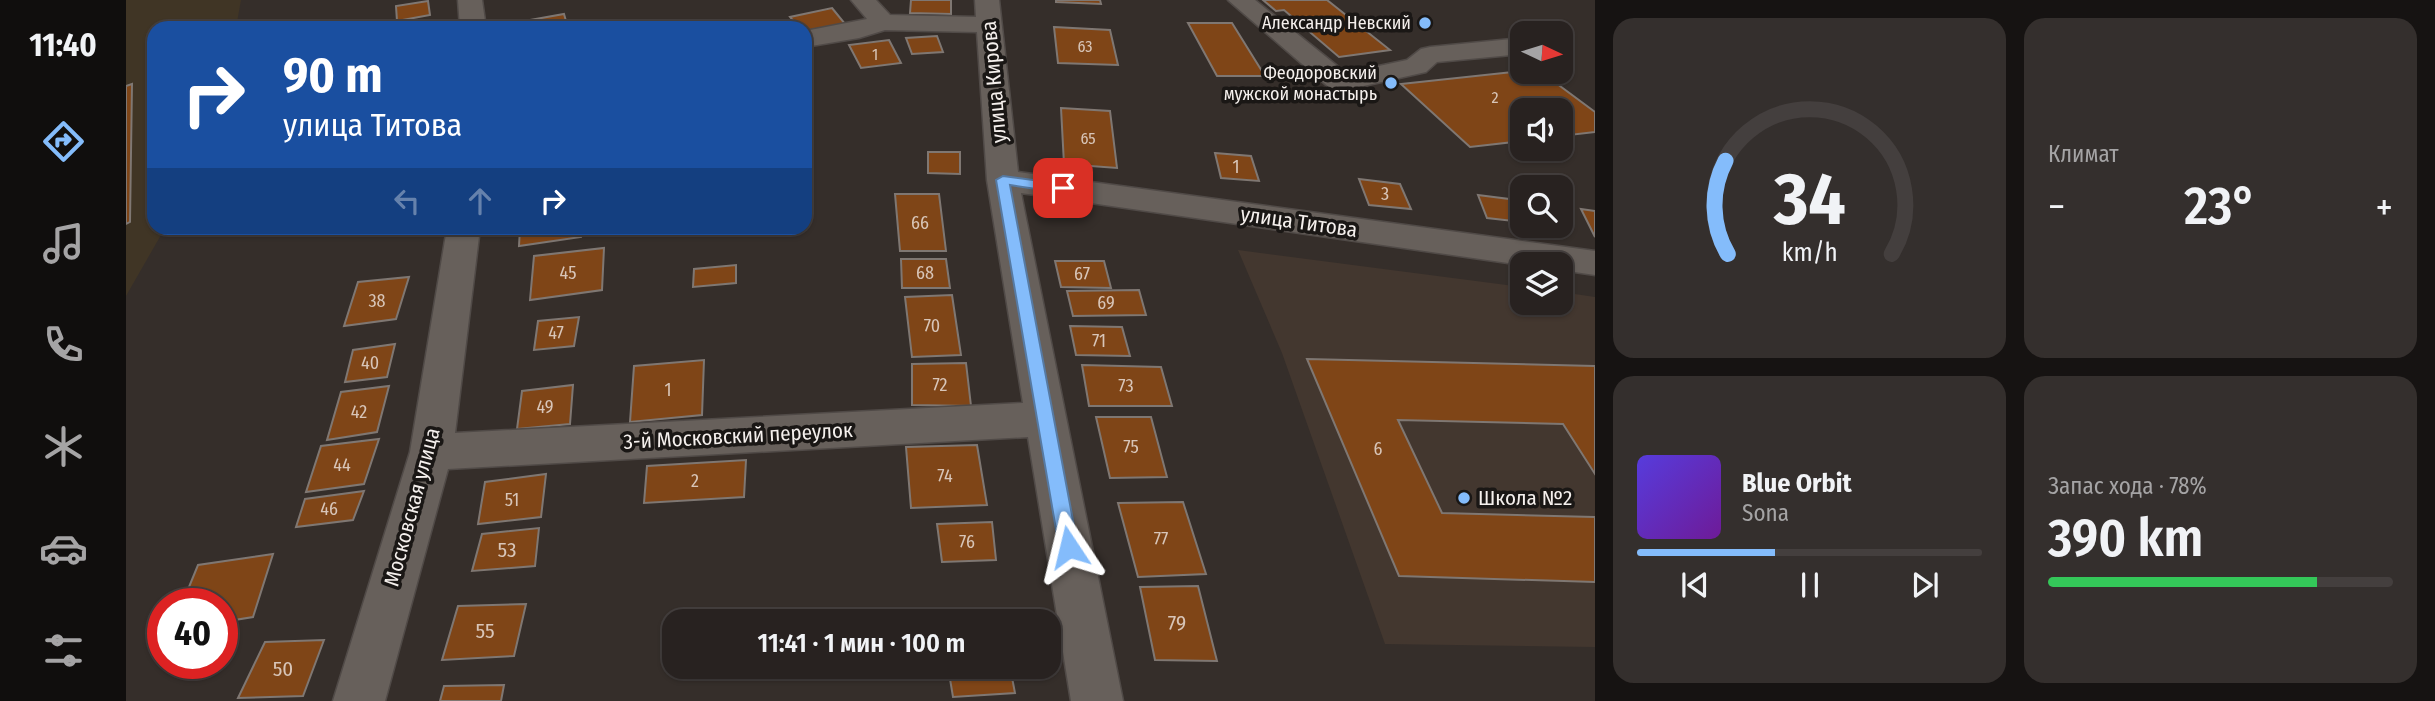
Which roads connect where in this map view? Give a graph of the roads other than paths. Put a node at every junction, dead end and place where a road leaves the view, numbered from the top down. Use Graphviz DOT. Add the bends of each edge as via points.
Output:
graph roads {
  1 [pos="470,0"];
  2 [pos="863,0"];
  3 [pos="1240,0"];
  4 [pos="988,13"];
  5 [pos="472,21"];
  6 [pos="883,22"];
  7 [pos="812,38"];
  8 [pos="1510,47"];
  9 [pos="1003,180"];
  10 [pos="462,235"];
  11 [pos="1595,263"];
  12 [pos="1045,419"];
  13 [pos="431,452"];
  14 [pos="359,701"];
  15 [pos="1097,701"];
  1 -- 5 [label="street"];
  2 -- 6 [label="street"];
  3 -- 8 [label="street" via="1341,83 1416,66 1430,55"];
  4 -- 6 [label="street"];
  4 -- 9 [label="street, улица Кирова"];
  6 -- 7 [label="street"];
  9 -- 11 [label="street, улица Титова"];
  9 -- 12 [label="street, улица Кирова"];
  10 -- 13 [label="street, Московская улица"];
  12 -- 13 [label="street, 3-й Московский переулок"];
  12 -- 15 [label="street, улица Кирова"];
  13 -- 14 [label="street, Московская улица"];
}
